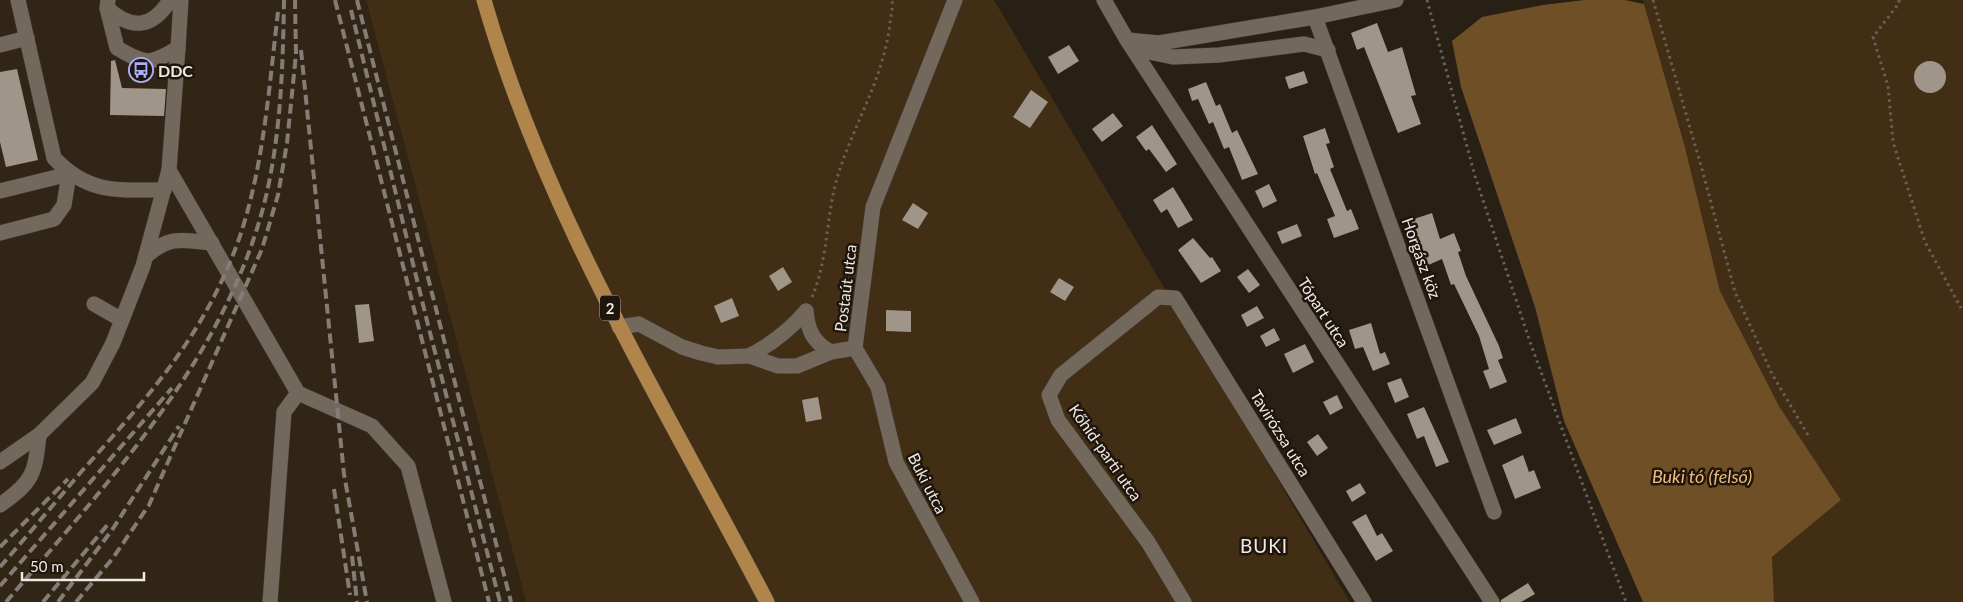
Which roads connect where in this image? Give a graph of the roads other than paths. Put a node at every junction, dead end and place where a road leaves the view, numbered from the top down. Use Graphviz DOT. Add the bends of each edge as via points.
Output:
graph roads {
  1 [pos="18,0"];
  2 [pos="170,0"];
  3 [pos="181,0"];
  4 [pos="484,0"];
  5 [pos="955,0"];
  6 [pos="1104,0"];
  7 [pos="1391,0"];
  8 [pos="108,4"];
  9 [pos="1315,17"];
  10 [pos="27,38"];
  11 [pos="1127,40"];
  12 [pos="0,46"];
  13 [pos="178,48"];
  14 [pos="1328,50"];
  15 [pos="169,170"];
  16 [pos="69,174"];
  17 [pos="164,190"];
  18 [pos="0,191"];
  19 [pos="0,233"];
  20 [pos="212,243"];
  21 [pos="146,256"];
  22 [pos="1158,298"];
  23 [pos="94,304"];
  24 [pos="122,320"];
  25 [pos="619,327"];
  26 [pos="855,348"];
  27 [pos="831,352"];
  28 [pos="749,356"];
  29 [pos="298,393"];
  30 [pos="39,435"];
  31 [pos="0,462"];
  32 [pos="0,505"];
  33 [pos="1494,512"];
  34 [pos="270,602"];
  35 [pos="444,602"];
  36 [pos="767,602"];
  37 [pos="972,602"];
  38 [pos="1184,602"];
  39 [pos="1364,602"];
  40 [pos="1492,602"];
  1 -- 10 [label="street"];
  2 -- 8 [label="street" via="164,10 151,20 136,24 121,20"];
  3 -- 13 [label="street"];
  4 -- 25 [label="main road, 2" via="540,156"];
  5 -- 26 [label="street, Postaút utca" via="872,208"];
  6 -- 11 [label="street, Tópart utca"];
  7 -- 9 [label="street"];
  8 -- 13 [label="street" via="117,48 139,61 157,60"];
  9 -- 11 [label="street" via="1159,43"];
  9 -- 14 [label="street, Horgász köz"];
  10 -- 12 [label="street"];
  10 -- 16 [label="street" via="54,158"];
  11 -- 14 [label="street" via="1149,52 1173,57 1304,44"];
  11 -- 40 [label="street, Tópart utca"];
  13 -- 15 [label="street"];
  14 -- 33 [label="street, Horgász köz"];
  15 -- 17 [label="street"];
  15 -- 20 [label="street"];
  16 -- 17 [label="street" via="110,190"];
  16 -- 18 [label="street"];
  16 -- 19 [label="street" via="64,205 54,219"];
  17 -- 21 [label="street"];
  20 -- 21 [label="street" via="179,240 161,243"];
  20 -- 29 [label="street"];
  21 -- 24 [label="street"];
  22 -- 38 [label="street, Kőhíd-parti utca" via="1061,375 1050,395 1058,420 1148,542"];
  22 -- 39 [label="street, Tavirózsa utca" via="1175,298"];
  23 -- 24 [label="street"];
  24 -- 30 [label="street" via="92,384"];
  25 -- 28 [label="street, Postaút utca" via="639,324 682,347 701,353"];
  25 -- 36 [label="main road, 2"];
  26 -- 27 [label="street, Postaút utca"];
  26 -- 37 [label="street, Buki utca" via="878,387 896,462"];
  27 -- 28 [label="street, Postaút utca" via="797,366 778,366"];
  27 -- 28 [label="street" via="812,337 806,311 772,344"];
  29 -- 34 [label="street" via="284,412"];
  29 -- 35 [label="street" via="372,426 408,466"];
  30 -- 31 [label="street"];
  30 -- 32 [label="street" via="35,468 21,491"];
}
